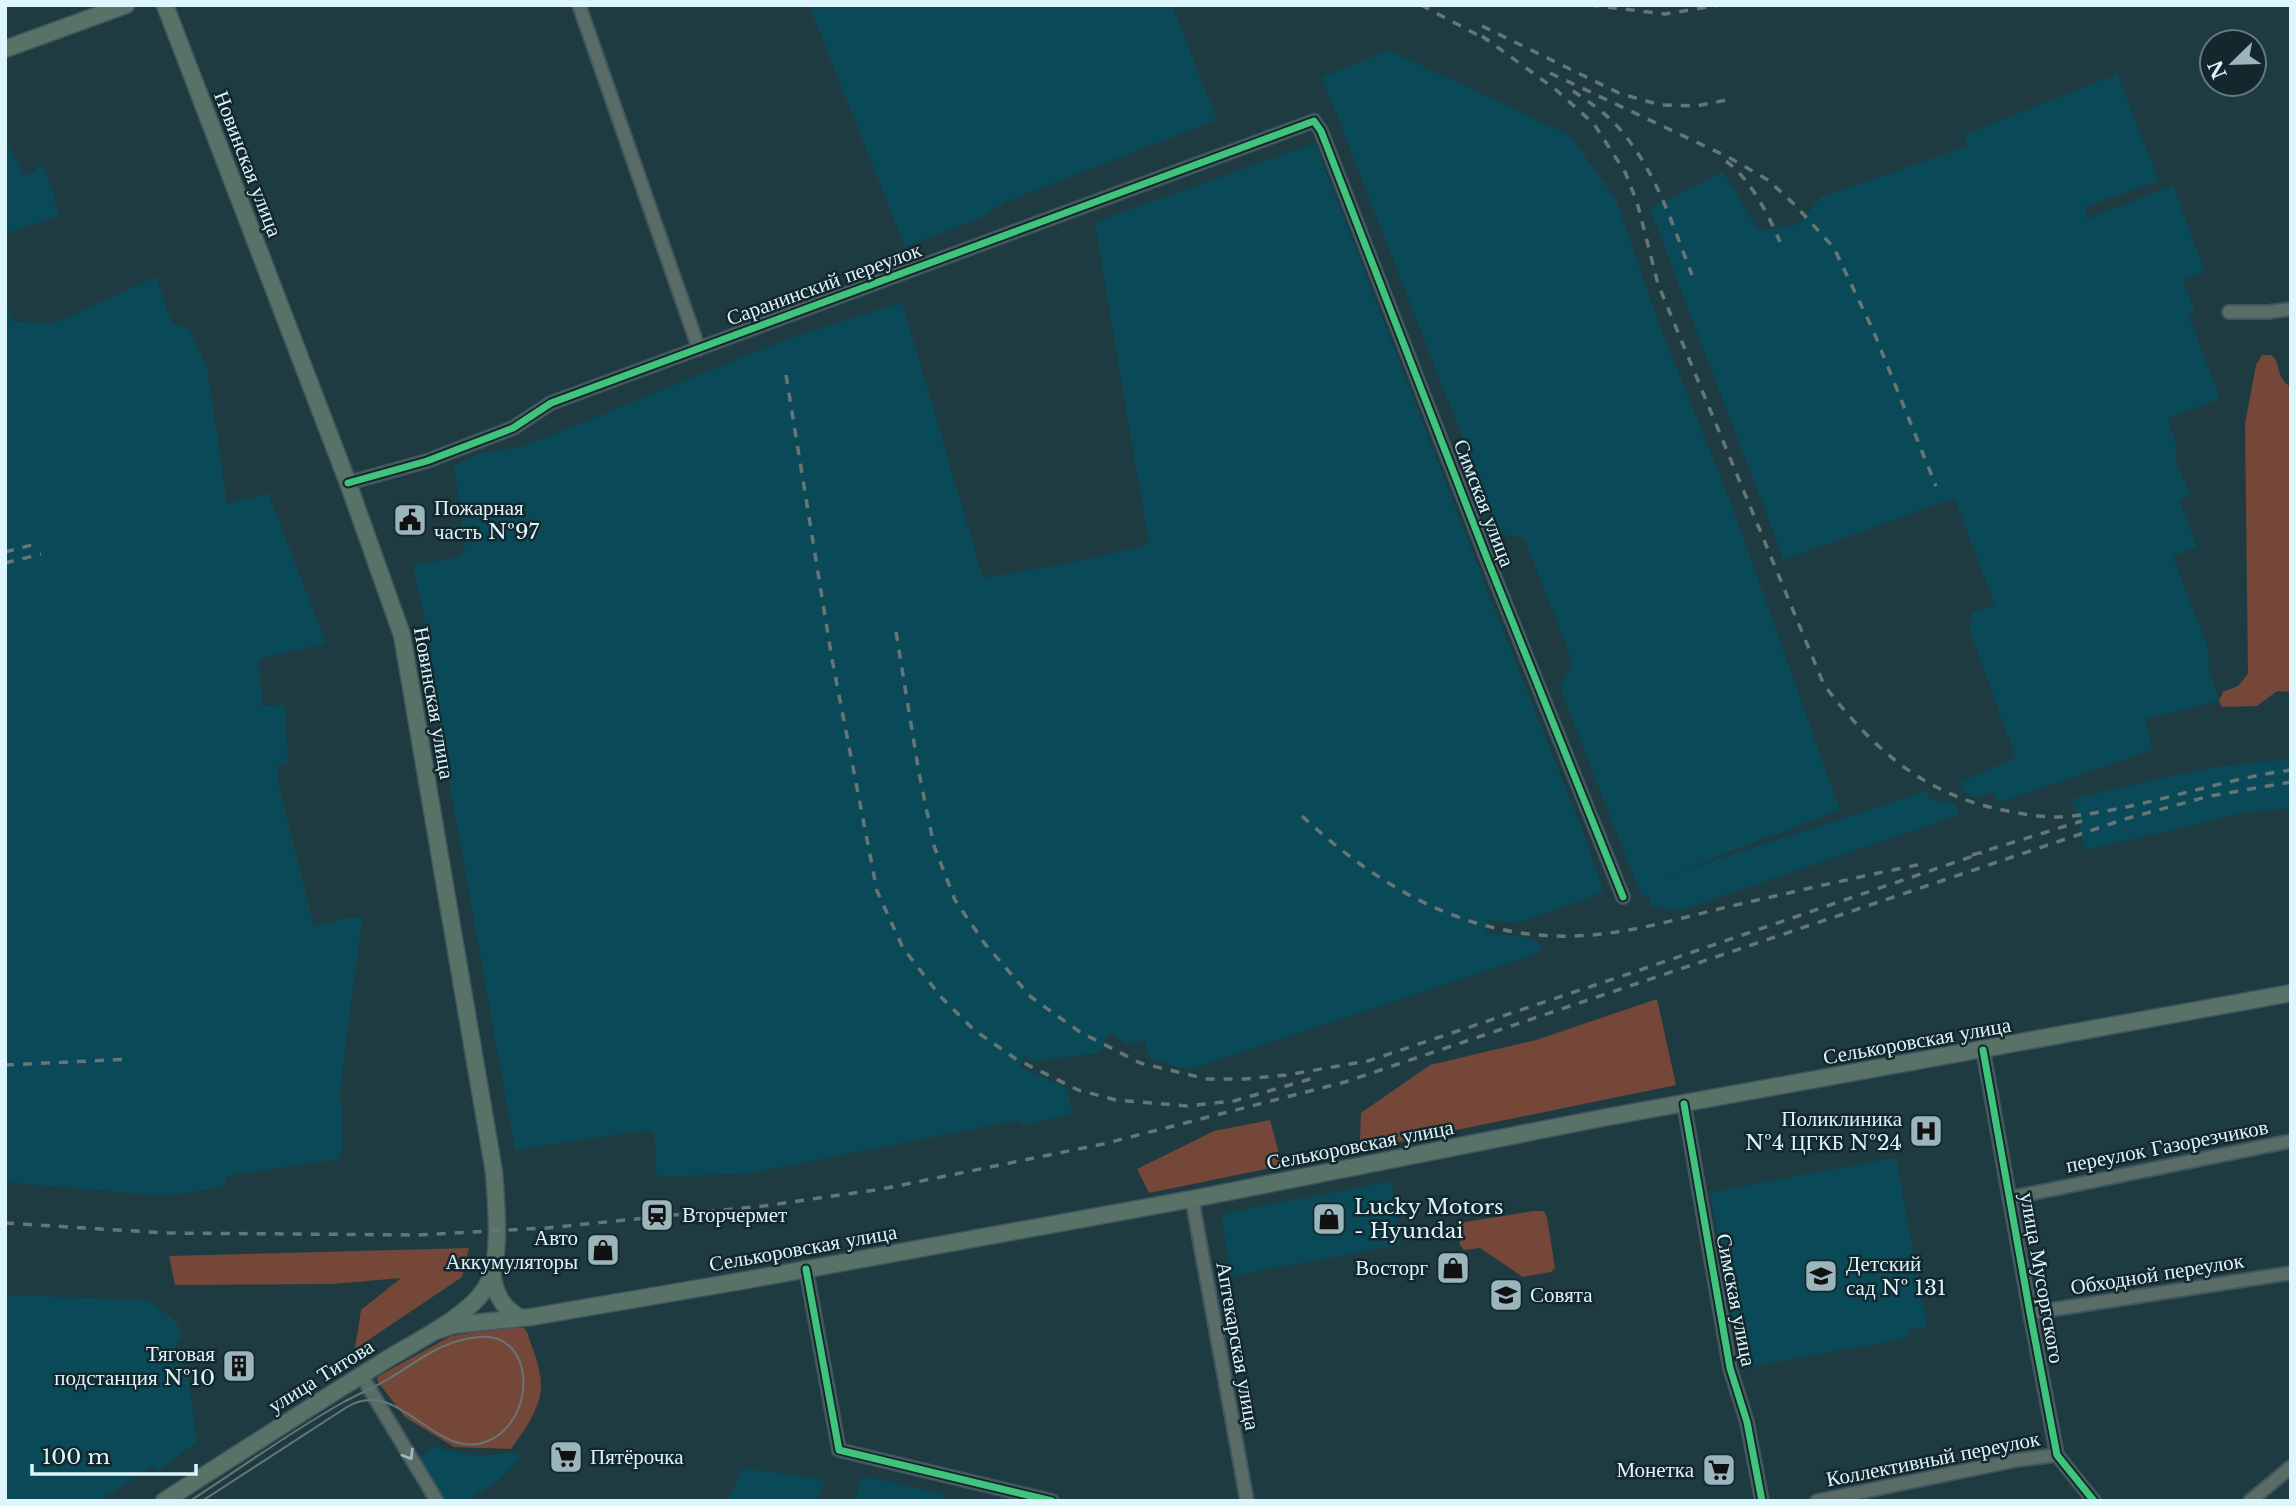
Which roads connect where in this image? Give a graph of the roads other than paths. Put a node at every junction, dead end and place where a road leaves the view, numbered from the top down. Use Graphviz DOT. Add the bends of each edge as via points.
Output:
graph roads {
  1 [pos="126,5"];
  2 [pos="165,5"];
  3 [pos="579,5"];
  4 [pos="5,49"];
  5 [pos="1314,121"];
  6 [pos="2291,309"];
  7 [pos="2229,312"];
  8 [pos="699,349"];
  9 [pos="348,483"];
  10 [pos="1623,897"];
  11 [pos="2291,993"];
  12 [pos="1983,1050"];
  13 [pos="1684,1104"];
  14 [pos="2291,1141"];
  15 [pos="2009,1198"];
  16 [pos="1192,1199"];
  17 [pos="806,1269"];
  18 [pos="492,1272"];
  19 [pos="2291,1273"];
  20 [pos="465,1309"];
  21 [pos="2030,1313"];
  22 [pos="520,1318"];
  23 [pos="436,1331"];
  24 [pos="361,1376"];
  25 [pos="2057,1455"];
  26 [pos="2291,1467"];
  27 [pos="164,1501"];
  28 [pos="438,1501"];
  29 [pos="1052,1501"];
  30 [pos="1247,1501"];
  31 [pos="1762,1501"];
  32 [pos="1817,1501"];
  33 [pos="2094,1501"];
  34 [pos="2250,1501"];
  1 -- 4 [label="main road"];
  2 -- 9 [label="main road, Новинская улица"];
  3 -- 8 [label="street"];
  5 -- 8 [label="street, Саранинский переулок"];
  5 -- 10 [label="street, Симская улица"];
  6 -- 7 [label="street"];
  8 -- 9 [label="street, Саранинский переулок" via="551,403 513,428 427,461"];
  9 -- 18 [label="main road, Новинская улица" via="402,635 494,1172 497,1231"];
  11 -- 12 [label="main road, Селькоровская улица"];
  12 -- 13 [label="main road, Селькоровская улица"];
  12 -- 15 [label="street, улица Мусоргского"];
  13 -- 16 [label="main road, Селькоровская улица"];
  13 -- 31 [label="street, Симская улица" via="1730,1368 1747,1422"];
  14 -- 15 [label="street, переулок Газорезчиков"];
  15 -- 21 [label="street, улица Мусоргского"];
  16 -- 17 [label="main road, Селькоровская улица"];
  16 -- 30 [label="street, Аптекарская улица"];
  17 -- 22 [label="main road, Селькоровская улица"];
  17 -- 29 [label="street" via="839,1450"];
  18 -- 20 [label="main road, Новинская улица" via="485,1289"];
  18 -- 22 [label="main road" via="503,1306"];
  19 -- 21 [label="street, Обходной переулок"];
  20 -- 23 [label="main road, улица Титова"];
  21 -- 25 [label="street, улица Мусоргского"];
  22 -- 23 [label="main road, Селькоровская улица"];
  23 -- 24 [label="main road, улица Титова"];
  24 -- 27 [label="main road, улица Титова"];
  24 -- 28 [label="street, one-way"];
  25 -- 32 [label="street, Коллективный переулок"];
  25 -- 33 [label="street, улица Мусоргского"];
  26 -- 34 [label="street"];
}
